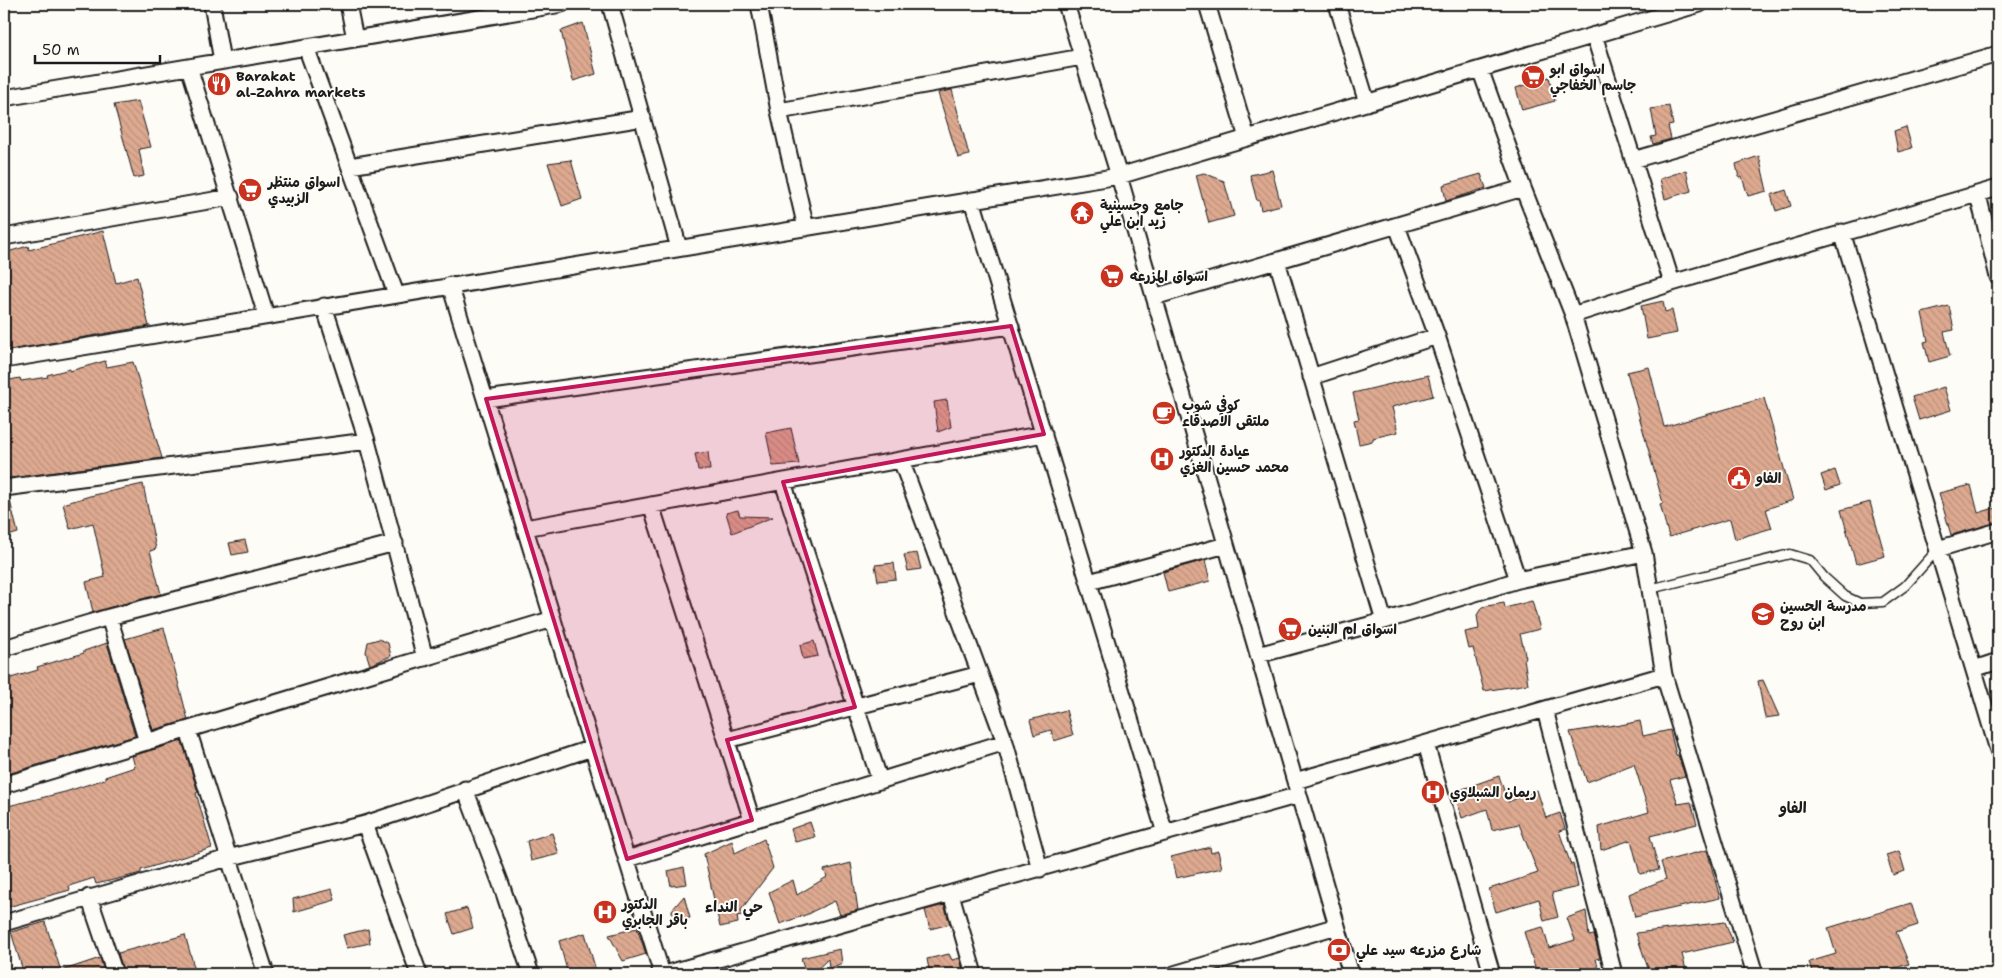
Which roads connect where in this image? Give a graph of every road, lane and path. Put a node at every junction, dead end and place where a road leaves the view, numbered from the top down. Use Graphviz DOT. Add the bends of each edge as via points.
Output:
graph roads {
  1 [pos="212,4"];
  2 [pos="348,4"];
  3 [pos="562,4"];
  4 [pos="610,4"];
  5 [pos="759,4"];
  6 [pos="1066,4"];
  7 [pos="1207,4"];
  8 [pos="1337,4"];
  9 [pos="1700,4"];
  10 [pos="483,10"];
  11 [pos="1594,35"];
  12 [pos="356,38"];
  13 [pos="306,47"];
  14 [pos="1998,54"];
  15 [pos="1082,57"];
  16 [pos="222,61"];
  17 [pos="189,67"];
  18 [pos="1480,69"];
  19 [pos="4,98"];
  20 [pos="1367,102"];
  21 [pos="779,111"];
  22 [pos="642,118"];
  23 [pos="1247,138"];
  24 [pos="1633,160"];
  25 [pos="350,166"];
  26 [pos="1119,176"];
  27 [pos="1523,188"];
  28 [pos="1998,188"];
  29 [pos="1978,195"];
  30 [pos="231,197"];
  31 [pos="972,200"];
  32 [pos="1397,226"];
  33 [pos="806,228"];
  34 [pos="1842,232"];
  35 [pos="4,237"];
  36 [pos="679,248"];
  37 [pos="1277,261"];
  38 [pos="1998,277"];
  39 [pos="1672,283"];
  40 [pos="450,285"];
  41 [pos="396,294"];
  42 [pos="1154,297"];
  43 [pos="324,306"];
  44 [pos="266,315"];
  45 [pos="1573,316"];
  46 [pos="1011,326"];
  47 [pos="1437,336"];
  48 [pos="4,360"];
  49 [pos="1312,377"];
  50 [pos="486,399"];
  51 [pos="1044,434"];
  52 [pos="367,441"];
  53 [pos="902,460"];
  54 [pos="783,482"];
  55 [pos="4,488"];
  56 [pos="651,505"];
  57 [pos="525,528"];
  58 [pos="1998,531"];
  59 [pos="395,543"];
  60 [pos="1226,545"];
  61 [pos="1938,549"];
  62 [pos="1644,553"];
  63 [pos="1518,580"];
  64 [pos="1089,582"];
  65 [pos="1650,589"];
  66 [pos="109,617"];
  67 [pos="553,620"];
  68 [pos="1384,621"];
  69 [pos="4,648"];
  70 [pos="1258,655"];
  71 [pos="424,658"];
  72 [pos="1998,661"];
  73 [pos="1974,669"];
  74 [pos="980,674"];
  75 [pos="1664,675"];
  76 [pos="855,707"];
  77 [pos="1545,710"];
  78 [pos="188,730"];
  79 [pos="726,740"];
  80 [pos="147,742"];
  81 [pos="1005,742"];
  82 [pos="1426,744"];
  83 [pos="592,748"];
  84 [pos="1998,750"];
  85 [pos="880,781"];
  86 [pos="4,785"];
  87 [pos="1297,788"];
  88 [pos="465,790"];
  89 [pos="752,820"];
  90 [pos="365,824"];
  91 [pos="1165,833"];
  92 [pos="228,858"];
  93 [pos="627,859"];
  94 [pos="1040,869"];
  95 [pos="951,894"];
  96 [pos="89,897"];
  97 [pos="4,923"];
  98 [pos="1337,926"];
  99 [pos="1204,970"];
  100 [pos="115,974"];
  101 [pos="266,974"];
  102 [pos="419,974"];
  103 [pos="531,974"];
  104 [pos="664,974"];
  105 [pos="974,974"];
  106 [pos="1174,974"];
  107 [pos="1351,974"];
  108 [pos="1492,974"];
  109 [pos="1614,974"];
  110 [pos="1755,974"];
  1 -- 16 [label="street"];
  2 -- 12 [label="street"];
  3 -- 10 [label="street"];
  4 -- 22 [label="street"];
  5 -- 21 [label="street"];
  6 -- 15 [label="street"];
  7 -- 23 [label="street"];
  8 -- 20 [label="street"];
  9 -- 11 [label="street"];
  10 -- 12 [label="street"];
  11 -- 18 [label="street"];
  11 -- 24 [label="street"];
  12 -- 13 [label="street"];
  13 -- 16 [label="street"];
  13 -- 25 [label="street"];
  14 -- 24 [label="street"];
  15 -- 21 [label="street"];
  15 -- 26 [label="street"];
  16 -- 17 [label="street"];
  17 -- 19 [label="street"];
  17 -- 30 [label="street"];
  18 -- 20 [label="street"];
  18 -- 27 [label="street"];
  20 -- 23 [label="street"];
  21 -- 33 [label="street"];
  22 -- 25 [label="street"];
  22 -- 36 [label="street"];
  23 -- 26 [label="street"];
  24 -- 39 [label="street"];
  25 -- 41 [label="street"];
  26 -- 31 [label="street"];
  26 -- 42 [label="street"];
  27 -- 32 [label="street"];
  27 -- 45 [label="street"];
  28 -- 29 [label="street"];
  29 -- 34 [label="street"];
  29 -- 38 [label="street"];
  30 -- 35 [label="street"];
  30 -- 44 [label="street"];
  31 -- 33 [label="street"];
  31 -- 46 [label="street"];
  32 -- 37 [label="street"];
  32 -- 47 [label="street"];
  33 -- 36 [label="street"];
  34 -- 39 [label="street"];
  34 -- 61 [label="street"];
  36 -- 40 [label="street"];
  37 -- 42 [label="street"];
  37 -- 49 [label="street"];
  39 -- 45 [label="street"];
  40 -- 41 [label="street"];
  40 -- 50 [label="street"];
  41 -- 43 [label="street"];
  42 -- 60 [label="street"];
  43 -- 44 [label="street"];
  43 -- 52 [label="street"];
  44 -- 48 [label="street"];
  45 -- 62 [label="street"];
  46 -- 50 [label="street"];
  46 -- 51 [label="street"];
  47 -- 49 [label="street"];
  47 -- 63 [label="street"];
  49 -- 68 [label="street"];
  50 -- 57 [label="street"];
  51 -- 53 [label="street"];
  51 -- 64 [label="street"];
  52 -- 55 [label="street"];
  52 -- 59 [label="street"];
  53 -- 54 [label="street"];
  53 -- 74 [label="street"];
  54 -- 56 [label="street"];
  54 -- 76 [label="street"];
  56 -- 57 [label="street"];
  56 -- 79 [label="street"];
  57 -- 67 [label="street"];
  58 -- 61 [label="street"];
  59 -- 66 [label="street"];
  59 -- 71 [label="street"];
  60 -- 64 [label="street"];
  60 -- 70 [label="street"];
  61 -- 65 [label="lane" via="1906,586 1883,602 1852,600 1824,577 1810,560 1790,554"];
  61 -- 73 [label="street"];
  62 -- 63 [label="street"];
  62 -- 65 [label="street"];
  63 -- 68 [label="street"];
  64 -- 91 [label="street"];
  65 -- 75 [label="street"];
  66 -- 69 [label="street"];
  66 -- 80 [label="street"];
  67 -- 71 [label="street"];
  67 -- 83 [label="street"];
  68 -- 70 [label="street"];
  70 -- 87 [label="street"];
  71 -- 78 [label="street"];
  72 -- 73 [label="street"];
  73 -- 84 [label="street"];
  74 -- 76 [label="street"];
  74 -- 81 [label="street"];
  75 -- 77 [label="street"];
  75 -- 110 [label="street"];
  76 -- 79 [label="street"];
  76 -- 85 [label="street"];
  77 -- 82 [label="street"];
  77 -- 109 [label="street"];
  78 -- 80 [label="street"];
  78 -- 92 [label="street"];
  79 -- 89 [label="street"];
  80 -- 86 [label="street"];
  81 -- 85 [label="street"];
  81 -- 94 [label="street"];
  82 -- 87 [label="street"];
  82 -- 108 [label="street"];
  83 -- 88 [label="street"];
  83 -- 93 [label="street"];
  85 -- 89 [label="street"];
  87 -- 91 [label="street"];
  87 -- 98 [label="street"];
  88 -- 90 [label="street"];
  88 -- 103 [label="street"];
  89 -- 93 [label="street"];
  90 -- 92 [label="street"];
  90 -- 102 [label="street"];
  91 -- 94 [label="street"];
  92 -- 96 [label="street"];
  92 -- 101 [label="street"];
  93 -- 104 [label="street"];
  94 -- 95 [label="street"];
  95 -- 104 [label="street"];
  95 -- 105 [label="street"];
  96 -- 97 [label="street"];
  96 -- 100 [label="street"];
  98 -- 99 [label="street"];
  98 -- 107 [label="street"];
  99 -- 106 [label="street"];
}
